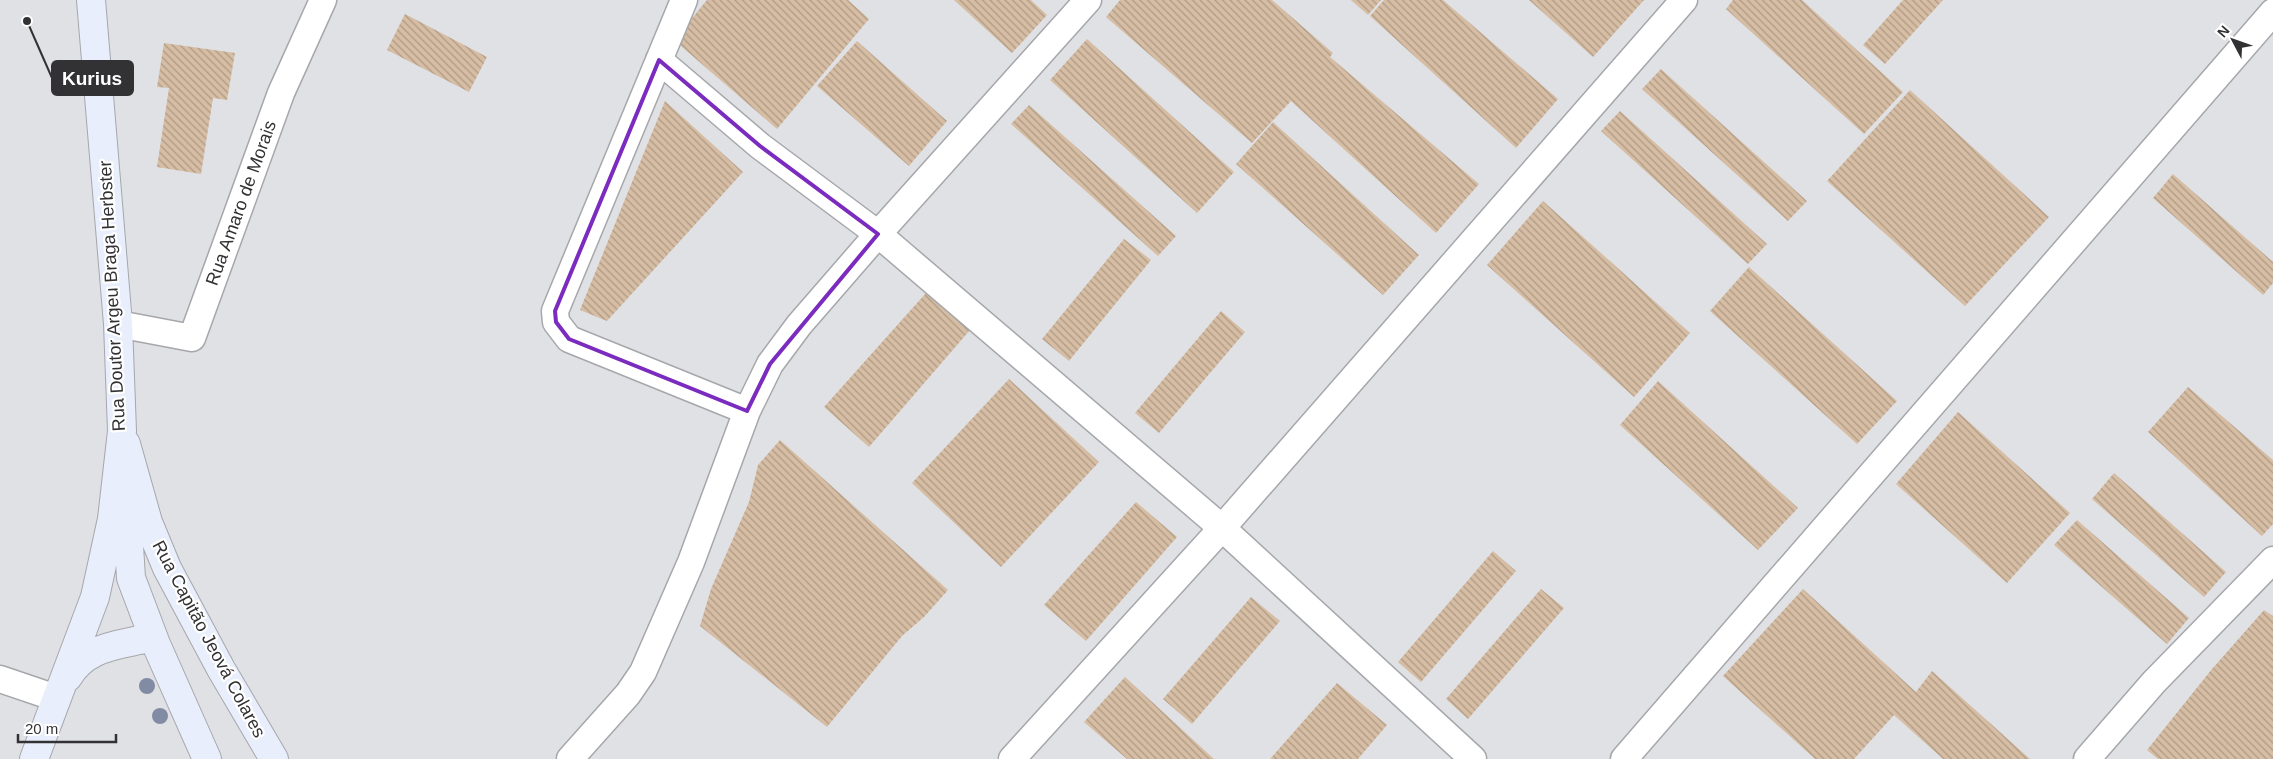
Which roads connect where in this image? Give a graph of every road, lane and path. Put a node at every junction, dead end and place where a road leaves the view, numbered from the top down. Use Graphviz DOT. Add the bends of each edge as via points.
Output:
graph roads {
  1 [pos="91,0"];
  2 [pos="323,0"];
  3 [pos="684,0"];
  4 [pos="1088,0"];
  5 [pos="1684,0"];
  6 [pos="2256,0"];
  7 [pos="2273,8"];
  8 [pos="2273,12"];
  9 [pos="659,60"];
  10 [pos="878,234"];
  11 [pos="118,324"];
  12 [pos="747,411"];
  13 [pos="122,431"];
  14 [pos="1222,528"];
  15 [pos="2273,560"];
  16 [pos="156,644"];
  17 [pos="0,679"];
  18 [pos="56,698"];
  19 [pos="34,759"];
  20 [pos="207,759"];
  21 [pos="274,759"];
  22 [pos="570,759"];
  23 [pos="1012,759"];
  24 [pos="1473,759"];
  25 [pos="1624,759"];
  26 [pos="2086,759"];
  1 -- 11 [label="street, Rua Doutor Argeu Braga Herbster"];
  2 -- 11 [label="street, Rua Amaro de Morais" via="280,93 192,338"];
  3 -- 9 [label="street"];
  4 -- 10 [label="street"];
  5 -- 14 [label="street"];
  6 -- 7 [label="street"];
  8 -- 25 [label="street"];
  9 -- 10 [label="street" via="760,146"];
  9 -- 12 [label="street" via="555,311 556,322 569,339"];
  10 -- 12 [label="street" via="781,348"];
  10 -- 14 [label="street"];
  11 -- 13 [label="street, Rua Doutor Argeu Braga Herbster"];
  12 -- 22 [label="street" via="691,562 643,672 628,694"];
  13 -- 16 [label="street" via="131,578"];
  13 -- 18 [label="street, Rua Doutor Argeu Braga Herbster" via="112,518 95,597"];
  13 -- 21 [label="street, Rua Capitão Jeová Colares" via="148,522 167,568"];
  14 -- 23 [label="street"];
  14 -- 24 [label="street"];
  15 -- 26 [label="street" via="2154,682"];
  16 -- 18 [label="street" via="145,639 101,648 72,669"];
  16 -- 20 [label="street"];
  17 -- 18 [label="street"];
  18 -- 19 [label="street, Rua Doutor Argeu Braga Herbster"];
}
